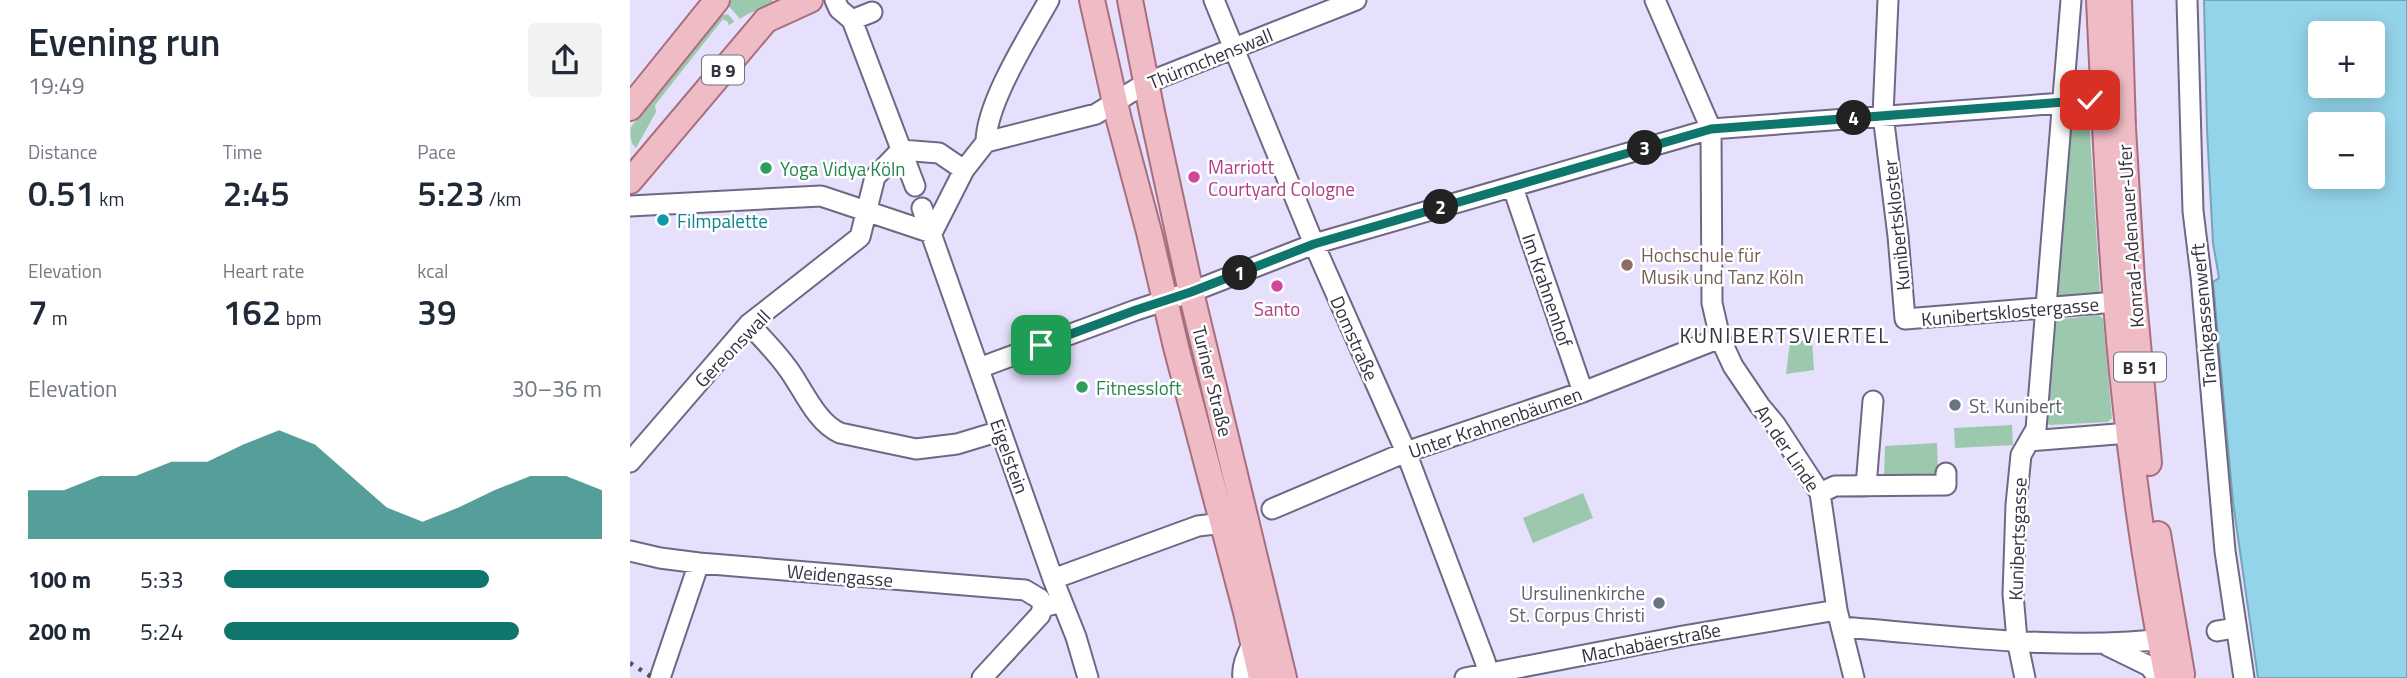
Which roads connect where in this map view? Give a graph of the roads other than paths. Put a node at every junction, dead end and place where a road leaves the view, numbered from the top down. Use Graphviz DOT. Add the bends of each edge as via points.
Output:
graph roads {
  1 [pos="717,0"];
  2 [pos="809,0"];
  3 [pos="835,0"];
  4 [pos="1049,0"];
  5 [pos="1092,0"];
  6 [pos="1130,0"];
  7 [pos="1214,0"];
  8 [pos="1356,0"];
  9 [pos="1655,0"];
  10 [pos="1888,0"];
  11 [pos="2071,0"];
  12 [pos="2099,0"];
  13 [pos="2119,0"];
  14 [pos="2187,0"];
  15 [pos="1235,48"];
  16 [pos="1146,83"];
  17 [pos="2113,97"];
  18 [pos="1115,102"];
  19 [pos="2063,102"];
  20 [pos="630,108"];
  21 [pos="1883,115"];
  22 [pos="1711,129"];
  23 [pos="986,142"];
  24 [pos="901,150"];
  25 [pos="640,153"];
  26 [pos="964,170"];
  27 [pos="630,181"];
  28 [pos="915,186"];
  29 [pos="1513,188"];
  30 [pos="630,206"];
  31 [pos="922,208"];
  32 [pos="866,212"];
  33 [pos="932,233"];
  34 [pos="1314,244"];
  35 [pos="1191,292"];
  36 [pos="1164,300"];
  37 [pos="2116,302"];
  38 [pos="2045,309"];
  39 [pos="749,324"];
  40 [pos="1899,324"];
  41 [pos="1720,338"];
  42 [pos="979,368"];
  43 [pos="1583,392"];
  44 [pos="1873,401"];
  45 [pos="1000,431"];
  46 [pos="2129,433"];
  47 [pos="2029,441"];
  48 [pos="1406,453"];
  49 [pos="630,462"];
  50 [pos="1946,473"];
  51 [pos="1866,486"];
  52 [pos="1821,493"];
  53 [pos="1272,509"];
  54 [pos="1222,525"];
  55 [pos="630,551"];
  56 [pos="1256,553"];
  57 [pos="699,563"];
  58 [pos="1053,579"];
  59 [pos="1052,604"];
  60 [pos="1839,618"];
  61 [pos="2168,639"];
  62 [pos="2017,640"];
  63 [pos="1253,642"];
  64 [pos="2104,644"];
  65 [pos="1488,675"];
  66 [pos="660,678"];
  67 [pos="982,678"];
  68 [pos="1088,678"];
  69 [pos="1243,678"];
  70 [pos="1261,678"];
  71 [pos="1284,678"];
  72 [pos="1465,678"];
  73 [pos="1854,678"];
  74 [pos="2025,678"];
  75 [pos="2159,678"];
  76 [pos="2167,678"];
  77 [pos="2183,678"];
  78 [pos="2244,678"];
  1 -- 20 [label="main road, B 9"];
  2 -- 25 [label="main road, B 9" via="766,20"];
  3 -- 24 [label="street" via="839,9 860,15"];
  4 -- 23 [label="street" via="994,104"];
  5 -- 18 [label="main road, Turiner Straße"];
  6 -- 16 [label="main road, Turiner Straße"];
  7 -- 15 [label="street, Domstraße"];
  8 -- 15 [label="street, Thürmchenswall"];
  9 -- 22 [label="street"];
  10 -- 21 [label="street, Kunibertskloster"];
  11 -- 19 [label="street"];
  12 -- 17 [label="main road, Konrad-Adenauer-Ufer / B 51"];
  13 -- 17 [label="main road, Konrad-Adenauer-Ufer / B 51"];
  14 -- 78 [label="street, Trankgassenwerft" via="2193,211 2225,551 2226,630"];
  15 -- 16 [label="street, Thürmchenswall"];
  15 -- 34 [label="street, Domstraße"];
  16 -- 18 [label="street, Thürmchenswall"];
  16 -- 35 [label="main road, Turiner Straße"];
  17 -- 19 [label="street"];
  17 -- 37 [label="main road, Konrad-Adenauer-Ufer / B 51"];
  17 -- 61 [label="main road, Konrad-Adenauer-Ufer / B 51"];
  18 -- 23 [label="street, Thürmchenswall" via="1096,114"];
  18 -- 36 [label="main road, Turiner Straße"];
  19 -- 21 [label="street"];
  19 -- 38 [label="street"];
  21 -- 22 [label="street"];
  21 -- 40 [label="street, Kunibertskloster" via="1898,236"];
  22 -- 29 [label="street"];
  22 -- 41 [label="street, An der Linde" via="1712,303"];
  23 -- 26 [label="street"];
  24 -- 26 [label="street" via="939,153"];
  24 -- 28 [label="street"];
  24 -- 32 [label="street" via="875,177"];
  25 -- 27 [label="main road, B 9"];
  26 -- 33 [label="street"];
  29 -- 34 [label="street"];
  29 -- 43 [label="street, Im Krahnenhof"];
  30 -- 32 [label="street" via="821,196"];
  31 -- 33 [label="street, Eigelstein"];
  32 -- 33 [label="street"];
  32 -- 39 [label="street, Gereonswall" via="860,237"];
  33 -- 42 [label="street, Eigelstein"];
  34 -- 35 [label="street"];
  34 -- 48 [label="street, Domstraße"];
  35 -- 36 [label="street"];
  35 -- 56 [label="main road, Turiner Straße"];
  36 -- 42 [label="street"];
  36 -- 54 [label="main road, Turiner Straße"];
  37 -- 38 [label="street, Kunibertsklostergasse"];
  37 -- 46 [label="main road, Konrad-Adenauer-Ufer / B 51"];
  38 -- 40 [label="street, Kunibertsklostergasse"];
  38 -- 47 [label="street" via="2036,429"];
  39 -- 45 [label="street" via="823,419 840,433 916,449 957,444"];
  39 -- 49 [label="street, Gereonswall"];
  41 -- 43 [label="street, Unter Krahnenbäumen"];
  41 -- 52 [label="street, An der Linde" via="1732,366"];
  42 -- 45 [label="street, Eigelstein"];
  43 -- 48 [label="street, Unter Krahnenbäumen"];
  44 -- 51 [label="street"];
  45 -- 58 [label="street, Eigelstein"];
  46 -- 47 [label="street"];
  46 -- 61 [label="main road, Konrad-Adenauer-Ufer / B 51" via="2141,538"];
  47 -- 62 [label="street, Kunibertsgasse" via="2021,455 2016,505 2013,594"];
  48 -- 53 [label="street, Unter Krahnenbäumen"];
  48 -- 65 [label="street, Domstraße"];
  50 -- 51 [label="street" via="1946,485"];
  51 -- 52 [label="street" via="1835,486"];
  52 -- 60 [label="street, An der Linde"];
  54 -- 56 [label="street" via="1235,531"];
  54 -- 58 [label="street" via="1198,526"];
  54 -- 63 [label="main road, Turiner Straße"];
  55 -- 57 [label="street, Weidengasse"];
  56 -- 71 [label="main road, Turiner Straße"];
  57 -- 59 [label="street, Weidengasse" via="1025,590"];
  57 -- 66 [label="street"];
  58 -- 59 [label="street, Eigelstein"];
  59 -- 67 [label="street"];
  59 -- 68 [label="street, Eigelstein" via="1076,637"];
  60 -- 62 [label="street, Machabäerstraße"];
  60 -- 65 [label="street, Machabäerstraße"];
  60 -- 73 [label="street, An der Linde"];
  61 -- 64 [label="street, Machabäerstraße"];
  61 -- 76 [label="main road, Konrad-Adenauer-Ufer / B 51"];
  61 -- 77 [label="main road, Konrad-Adenauer-Ufer / B 51"];
  62 -- 64 [label="street, Machabäerstraße"];
  62 -- 74 [label="street, Kunibertsgasse"];
  63 -- 69 [label="street"];
  63 -- 70 [label="main road, Turiner Straße"];
  64 -- 75 [label="street, Machabäerstraße" via="2148,666"];
  65 -- 72 [label="street, Machabäerstraße"];
}
